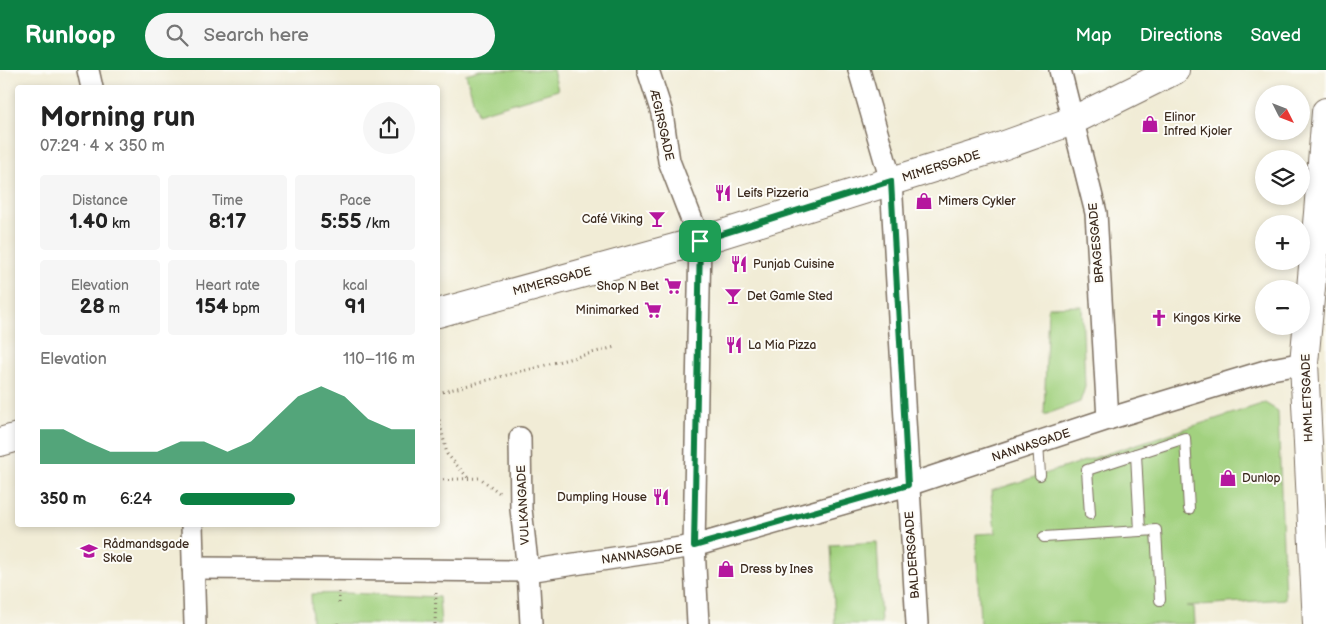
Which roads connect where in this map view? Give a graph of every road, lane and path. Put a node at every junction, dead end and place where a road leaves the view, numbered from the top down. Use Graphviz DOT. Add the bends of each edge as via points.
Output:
graph roads {
  1 [pos="88,70"];
  2 [pos="648,70"];
  3 [pos="859,70"];
  4 [pos="1060,70"];
  5 [pos="1175,70"];
  6 [pos="91,85"];
  7 [pos="1326,112"];
  8 [pos="1072,121"];
  9 [pos="891,181"];
  10 [pos="1322,213"];
  11 [pos="700,241"];
  12 [pos="440,312"];
  13 [pos="615,347"];
  14 [pos="1304,363"];
  15 [pos="440,392"];
  16 [pos="1108,420"];
  17 [pos="440,423"];
  18 [pos="15,438"];
  19 [pos="520,438"];
  20 [pos="0,442"];
  21 [pos="1038,442"];
  22 [pos="1136,454"];
  23 [pos="1040,475"];
  24 [pos="469,479"];
  25 [pos="440,480"];
  26 [pos="908,485"];
  27 [pos="521,509"];
  28 [pos="1189,509"];
  29 [pos="1090,514"];
  30 [pos="192,527"];
  31 [pos="1140,531"];
  32 [pos="1044,537"];
  33 [pos="694,546"];
  34 [pos="193,568"];
  35 [pos="436,570"];
  36 [pos="528,571"];
  37 [pos="1160,600"];
  38 [pos="338,619"];
  39 [pos="195,624"];
  40 [pos="338,624"];
  41 [pos="434,624"];
  42 [pos="531,624"];
  43 [pos="698,624"];
  44 [pos="917,624"];
  45 [pos="1317,624"];
  1 -- 6 [label="street"];
  2 -- 11 [label="street, ÆGIRSGADE" via="662,113 669,161"];
  3 -- 9 [label="street, BALDERSGADE"];
  4 -- 8 [label="street, BRAGESGADE"];
  5 -- 8 [label="street, MIMERSGADE"];
  7 -- 10 [label="street, HAMLETSGADE"];
  8 -- 9 [label="street, MIMERSGADE"];
  8 -- 16 [label="street, BRAGESGADE" via="1096,213"];
  9 -- 11 [label="street, MIMERSGADE"];
  9 -- 26 [label="street, BALDERSGADE"];
  10 -- 14 [label="street, HAMLETSGADE"];
  11 -- 12 [label="street, MIMERSGADE"];
  11 -- 33 [label="street, ÆGIRSGADE"];
  13 -- 15 [label="path"];
  14 -- 16 [label="street, NANNASGADE" via="1272,369"];
  14 -- 45 [label="street, HAMLETSGADE"];
  16 -- 21 [label="street, NANNASGADE"];
  17 -- 24 [label="path" via="448,454"];
  18 -- 20 [label="street"];
  19 -- 27 [label="street, VULKANGADE"];
  21 -- 23 [label="lane"];
  21 -- 26 [label="street, NANNASGADE"];
  22 -- 28 [label="lane" via="1185,438"];
  22 -- 29 [label="lane" via="1087,470"];
  22 -- 31 [label="lane"];
  24 -- 25 [label="path"];
  24 -- 27 [label="path" via="480,478"];
  26 -- 33 [label="street, NANNASGADE"];
  26 -- 44 [label="street, BALDERSGADE"];
  27 -- 36 [label="street, VULKANGADE"];
  30 -- 34 [label="street"];
  31 -- 32 [label="lane"];
  31 -- 37 [label="lane" via="1156,530"];
  33 -- 36 [label="street, NANNASGADE"];
  33 -- 43 [label="street, ÆGIRSGADE"];
  34 -- 35 [label="street, NANNASGADE"];
  34 -- 39 [label="street"];
  35 -- 36 [label="street, NANNASGADE"];
  35 -- 41 [label="path"];
  36 -- 42 [label="street, VULKANGADE"];
  38 -- 40 [label="path"];
}
